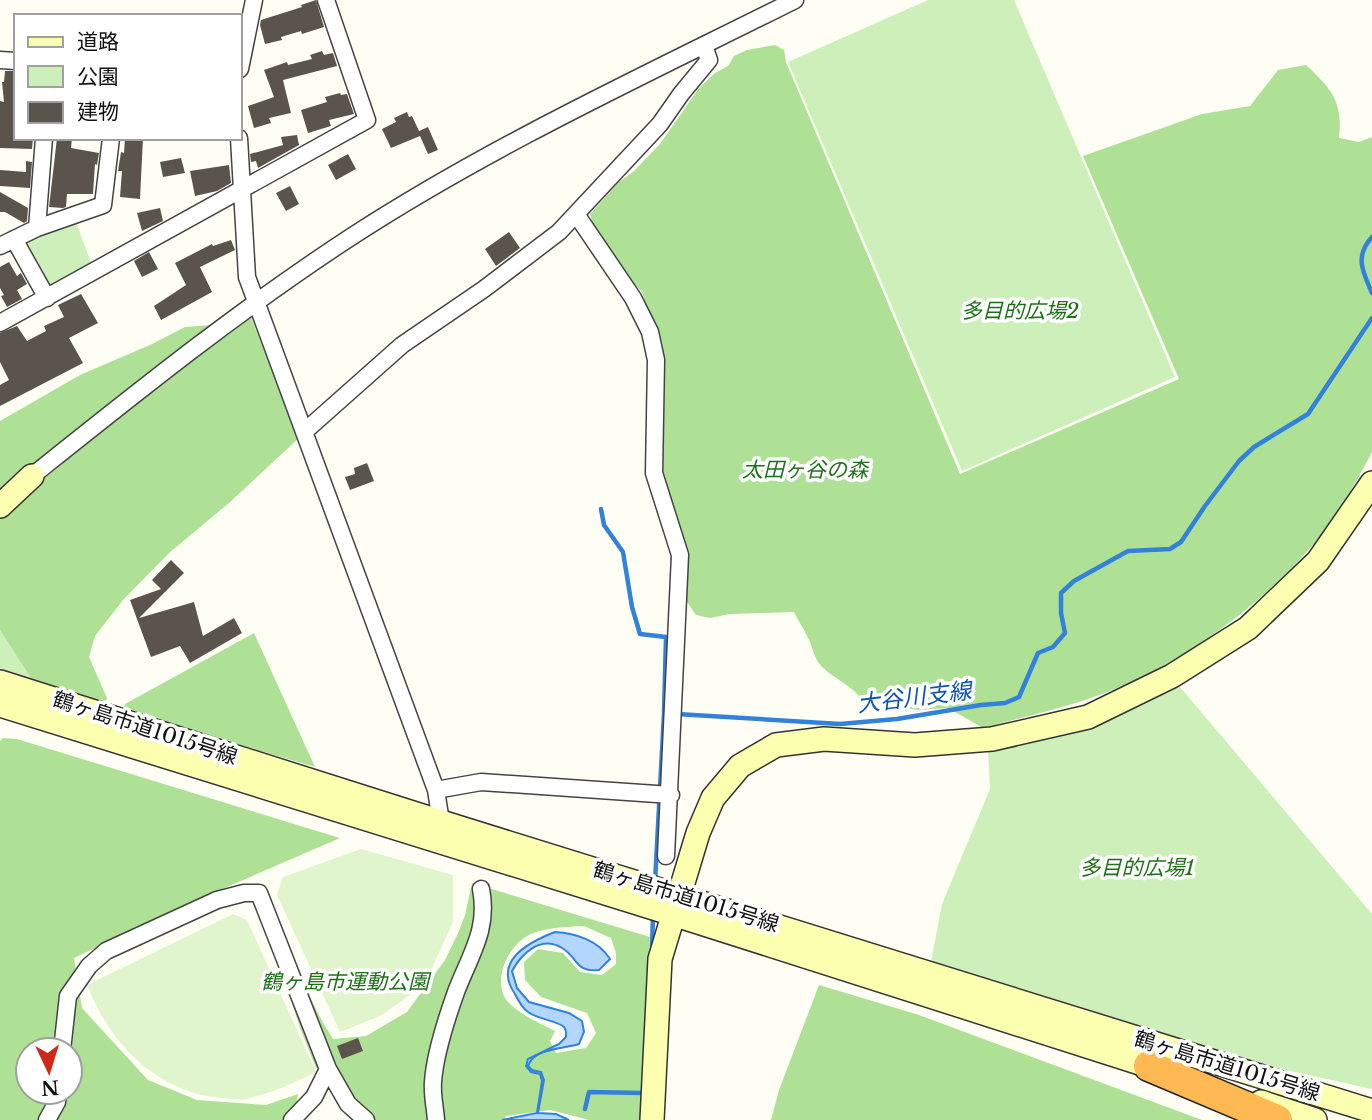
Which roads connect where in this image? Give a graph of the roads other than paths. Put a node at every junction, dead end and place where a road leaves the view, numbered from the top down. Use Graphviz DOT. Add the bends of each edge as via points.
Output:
graph roads {
  1 [pos="254,0"];
  2 [pos="326,0"];
  3 [pos="795,0"];
  4 [pos="704,46"];
  5 [pos="242,59"];
  6 [pos="44,140"];
  7 [pos="111,140"];
  8 [pos="239,140"];
  9 [pos="242,190"];
  10 [pos="576,214"];
  11 [pos="37,228"];
  12 [pos="7,243"];
  13 [pos="47,298"];
  14 [pos="256,302"];
  15 [pos="0,323"];
  16 [pos="304,432"];
  17 [pos="32,476"];
  18 [pos="1372,483"];
  19 [pos="0,506"];
  20 [pos="0,682"];
  21 [pos="0,705"];
  22 [pos="436,790"];
  23 [pos="670,795"];
  24 [pos="441,822"];
  25 [pos="666,856"];
  26 [pos="481,889"];
  27 [pos="676,904"];
  28 [pos="64,1036"];
  29 [pos="1149,1066"];
  30 [pos="328,1069"];
  31 [pos="1372,1111"];
  32 [pos="292,1120"];
  33 [pos="366,1120"];
  34 [pos="436,1120"];
  35 [pos="652,1120"];
  36 [pos="1277,1120"];
  37 [pos="1315,1120"];
  1 -- 5 [label="street"];
  2 -- 9 [label="street" via="368,120"];
  3 -- 4 [label="street"];
  4 -- 10 [label="street" via="709,61 660,124"];
  4 -- 14 [label="street" via="434,186"];
  6 -- 11 [label="street"];
  7 -- 11 [label="street" via="103,205"];
  8 -- 9 [label="street"];
  9 -- 13 [label="street"];
  9 -- 14 [label="street" via="247,277"];
  10 -- 16 [label="street" via="484,289 402,345"];
  10 -- 23 [label="street" via="633,298 650,332 656,360 654,473 680,555"];
  11 -- 12 [label="street"];
  12 -- 13 [label="street"];
  13 -- 15 [label="street"];
  14 -- 16 [label="street"];
  14 -- 17 [label="street"];
  16 -- 22 [label="street"];
  17 -- 19 [label="street"];
  18 -- 27 [label="street" via="1318,561 1248,628 1172,676 1088,716 992,739 915,745 824,739 776,745 740,766 713,798"];
  20 -- 24 [label="street, 鶴ヶ島市道1015号線"];
  21 -- 27 [label="street, 鶴ヶ島市道1015号線"];
  22 -- 23 [label="street" via="481,782"];
  22 -- 24 [label="street"];
  23 -- 25 [label="street"];
  24 -- 27 [label="street, 鶴ヶ島市道1015号線"];
  26 -- 34 [label="street" via="485,908 481,933 456,992 433,1080"];
  27 -- 29 [label="street, 鶴ヶ島市道1015号線"];
  27 -- 31 [label="street, 鶴ヶ島市道1015号線"];
  27 -- 35 [label="street" via="660,959"];
  28 -- 30 [label="street" via="68,996 106,951 217,900 259,893"];
  29 -- 36 [label="highway"];
  29 -- 37 [label="street, 鶴ヶ島市道1015号線"];
  30 -- 32 [label="street" via="314,1097"];
  30 -- 33 [label="street" via="348,1104"];
}
